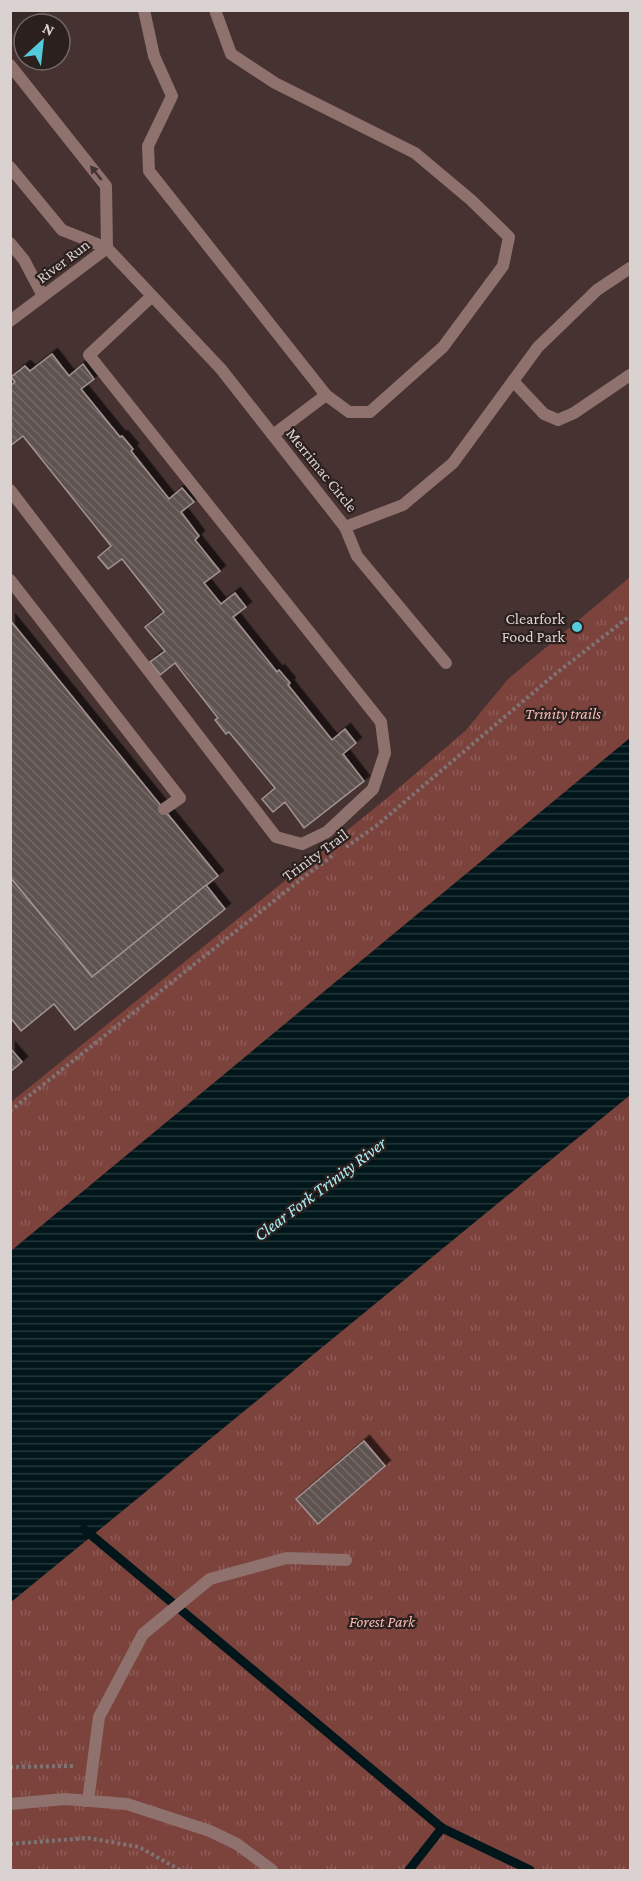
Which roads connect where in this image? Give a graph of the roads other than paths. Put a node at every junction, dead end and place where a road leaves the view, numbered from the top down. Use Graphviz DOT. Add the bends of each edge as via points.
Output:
graph roads {
  1 [pos="144,10"];
  2 [pos="215,10"];
  3 [pos="10,65"];
  4 [pos="10,166"];
  5 [pos="10,243"];
  6 [pos="107,248"];
  7 [pos="630,268"];
  8 [pos="43,296"];
  9 [pos="153,296"];
  10 [pos="10,321"];
  11 [pos="630,375"];
  12 [pos="513,381"];
  13 [pos="326,395"];
  14 [pos="273,435"];
  15 [pos="10,490"];
  16 [pos="345,526"];
  17 [pos="10,580"];
  18 [pos="446,663"];
  19 [pos="164,809"];
  20 [pos="346,1560"];
  21 [pos="88,1801"];
  22 [pos="10,1804"];
  23 [pos="272,1870"];
  1 -- 13 [label="street" via="154,56 172,96 148,146 149,171"];
  2 -- 13 [label="street" via="231,54 275,83 415,153 509,237 503,266 443,347 370,412 349,412"];
  6 -- 3 [label="street, one-way" via="106,186"];
  4 -- 6 [label="street, Merrimac Circle" via="62,230"];
  5 -- 8 [label="street"];
  6 -- 8 [label="street, River Run"];
  6 -- 9 [label="street, Merrimac Circle"];
  7 -- 12 [label="street, Merrimac Circle" via="597,290 538,348"];
  8 -- 10 [label="street, River Run"];
  9 -- 14 [label="street, Merrimac Circle" via="221,369"];
  9 -- 15 [label="street" via="89,355 381,722 385,753 373,789 327,832 302,844 276,837"];
  11 -- 12 [label="street" via="558,420 544,414"];
  12 -- 16 [label="street, Merrimac Circle" via="453,463 403,505"];
  13 -- 14 [label="street"];
  14 -- 16 [label="street, Merrimac Circle"];
  16 -- 18 [label="street" via="357,556"];
  17 -- 19 [label="street" via="180,798"];
  20 -- 21 [label="street" via="287,1558 210,1579 143,1634 99,1717"];
  21 -- 22 [label="street"];
  21 -- 23 [label="street" via="127,1804 210,1831 237,1844"];
}
